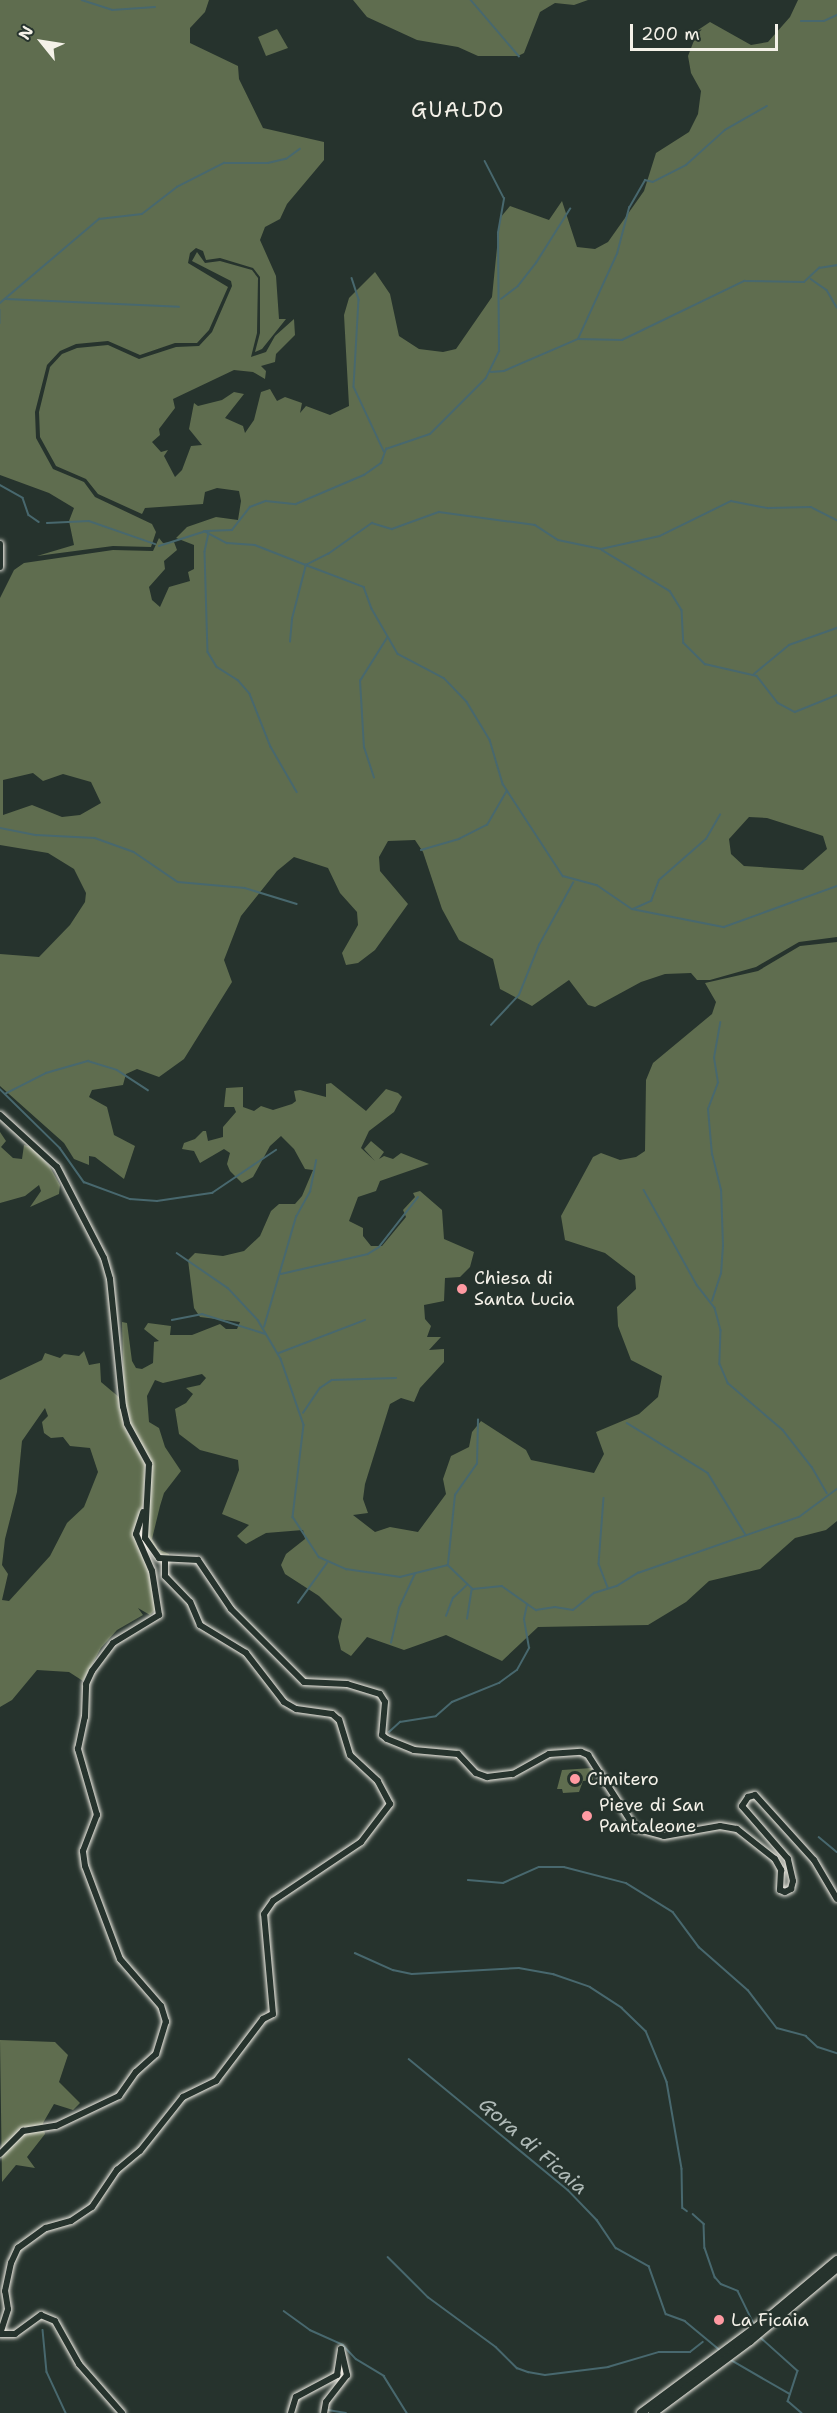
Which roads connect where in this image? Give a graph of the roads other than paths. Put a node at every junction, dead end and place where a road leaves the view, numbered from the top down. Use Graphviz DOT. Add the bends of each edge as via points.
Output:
graph roads {
  1 [pos="0,544"];
  2 [pos="0,567"];
  3 [pos="0,1115"];
  4 [pos="146,1506"];
  5 [pos="165,1562"];
  6 [pos="837,1899"];
  7 [pos="0,2154"];
  8 [pos="837,2260"];
  9 [pos="837,2268"];
  10 [pos="122,2413"];
  11 [pos="291,2413"];
  12 [pos="324,2413"];
  13 [pos="642,2413"];
  14 [pos="653,2413"];
  1 -- 2 [label="street"];
  3 -- 4 [label="street" via="57,1167 104,1258 110,1279 123,1406 127,1424 148,1464"];
  4 -- 5 [label="street" via="145,1538"];
  4 -- 7 [label="street" via="136,1534 152,1571 159,1615 113,1643 92,1671 86,1684 78,1749 97,1815 83,1851 85,1866 106,1931 120,1959 161,2006 166,2022 156,2054 136,2072 119,2096 56,2126 23,2132"];
  5 -- 6 [label="street" via="187,1557 198,1560 231,1609 304,1682 346,1684 380,1694 385,1702 382,1735 387,1739 414,1750 458,1754 476,1773 487,1777 513,1773 549,1754 581,1752 588,1755 635,1828 664,1836 720,1826 736,1829 775,1859 781,1870 780,1890 785,1892 791,1889 793,1881 788,1859 742,1806 755,1795 814,1860"];
  5 -- 10 [label="street" via="165,1576 190,1602 200,1625 246,1653 284,1702 296,1709 332,1714 339,1720 350,1755 378,1781 390,1804 361,1842 273,1901 264,1914 273,2014 263,2019 216,2081 195,2088 178,2102 140,2151 117,2170 92,2207 71,2221 46,2228 18,2248 11,2263 5,2291 8,2310 0,2334 15,2334 41,2314 55,2321 79,2364"];
  8 -- 13 [label="highway" via="758,2326"];
  9 -- 14 [label="highway" via="750,2342"];
  11 -- 12 [label="street" via="296,2397 337,2374 341,2349 347,2375 326,2402"];
}
